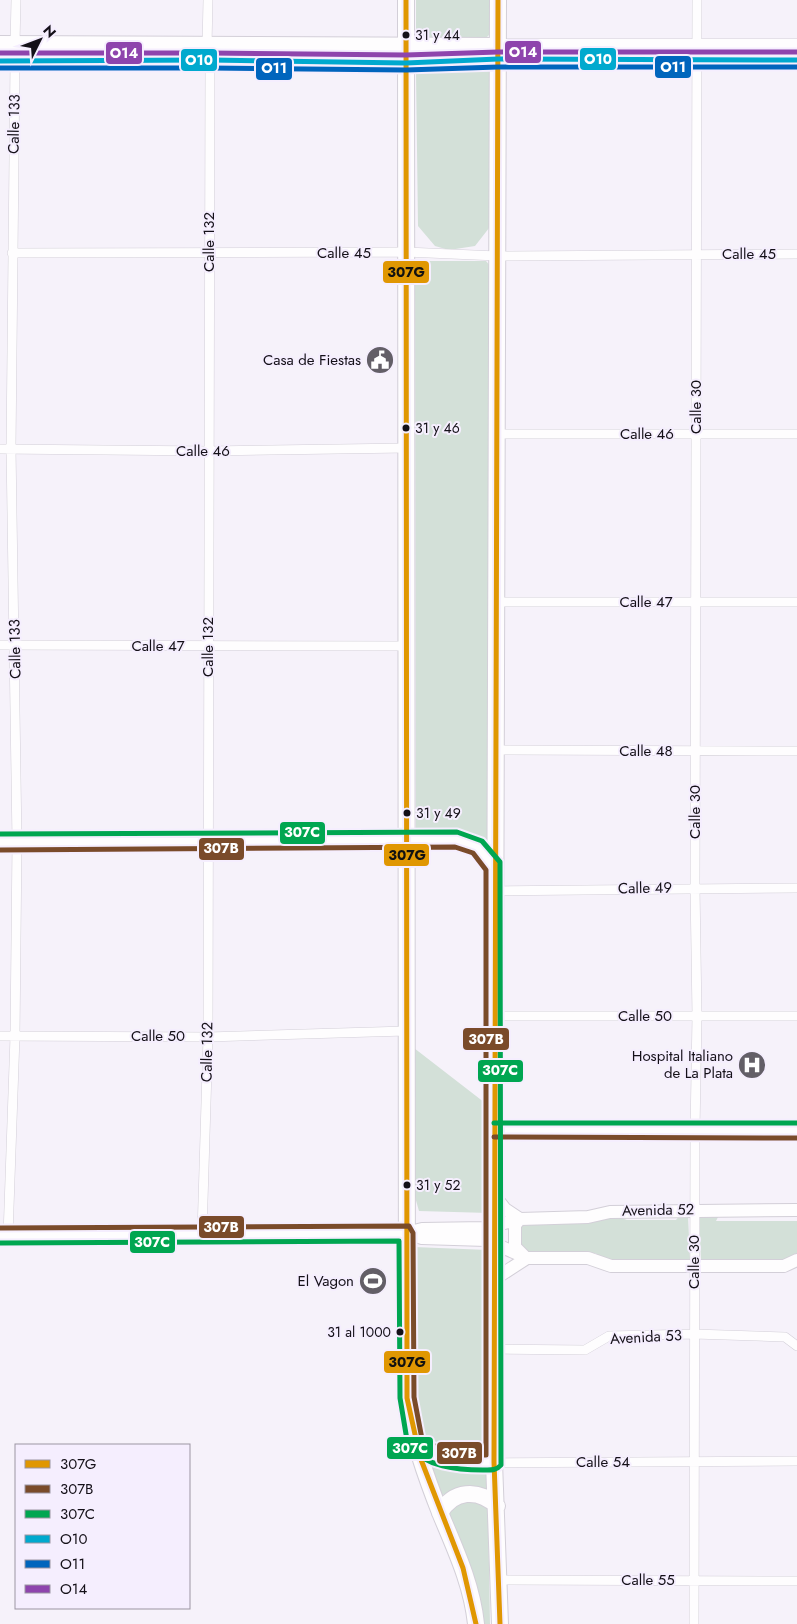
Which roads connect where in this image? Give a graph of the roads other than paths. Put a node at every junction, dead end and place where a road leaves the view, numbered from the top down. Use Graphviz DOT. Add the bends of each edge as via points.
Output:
graph roads {
  1 [pos="16,0"];
  2 [pos="208,0"];
  3 [pos="406,0"];
  4 [pos="498,0"];
  5 [pos="697,0"];
  6 [pos="8,44"];
  7 [pos="406,46"];
  8 [pos="797,46"];
  9 [pos="209,53"];
  10 [pos="498,53"];
  11 [pos="697,53"];
  12 [pos="797,60"];
  13 [pos="8,61"];
  14 [pos="406,63"];
  15 [pos="406,252"];
  16 [pos="12,253"];
  17 [pos="208,254"];
  18 [pos="697,254"];
  19 [pos="797,254"];
  20 [pos="497,256"];
  21 [pos="696,433"];
  22 [pos="496,434"];
  23 [pos="797,434"];
  24 [pos="0,448"];
  25 [pos="11,448"];
  26 [pos="406,448"];
  27 [pos="209,451"];
  28 [pos="496,602"];
  29 [pos="696,602"];
  30 [pos="797,602"];
  31 [pos="0,646"];
  32 [pos="16,646"];
  33 [pos="208,646"];
  34 [pos="406,646"];
  35 [pos="496,750"];
  36 [pos="696,751"];
  37 [pos="797,752"];
  38 [pos="408,839"];
  39 [pos="0,842"];
  40 [pos="16,842"];
  41 [pos="208,842"];
  42 [pos="494,866"];
  43 [pos="695,887"];
  44 [pos="797,888"];
  45 [pos="494,892"];
  46 [pos="494,1016"];
  47 [pos="697,1016"];
  48 [pos="797,1016"];
  49 [pos="406,1030"];
  50 [pos="0,1036"];
  51 [pos="15,1036"];
  52 [pos="208,1037"];
  53 [pos="494,1130"];
  54 [pos="695,1131"];
  55 [pos="797,1131"];
  56 [pos="494,1195"];
  57 [pos="695,1209"];
  58 [pos="797,1210"];
  59 [pos="520,1219"];
  60 [pos="494,1226"];
  61 [pos="406,1233"];
  62 [pos="202,1234"];
  63 [pos="4,1236"];
  64 [pos="494,1243"];
  65 [pos="527,1258"];
  66 [pos="797,1260"];
  67 [pos="694,1266"];
  68 [pos="494,1280"];
  69 [pos="694,1334"];
  70 [pos="797,1346"];
  71 [pos="494,1349"];
  72 [pos="415,1443"];
  73 [pos="694,1461"];
  74 [pos="494,1462"];
  75 [pos="797,1462"];
  76 [pos="496,1506"];
  77 [pos="440,1513"];
  78 [pos="500,1580"];
  79 [pos="694,1580"];
  80 [pos="797,1581"];
  81 [pos="476,1624"];
  82 [pos="500,1624"];
  83 [pos="694,1624"];
  1 -- 6 [label="street"];
  2 -- 9 [label="street, Calle 132"];
  3 -- 7 [label="highway"];
  4 -- 10 [label="highway"];
  5 -- 11 [label="street, Calle 30"];
  6 -- 9 [label="highway"];
  7 -- 9 [label="highway"];
  7 -- 10 [label="highway"];
  7 -- 14 [label="highway"];
  8 -- 11 [label="main road"];
  9 -- 13 [label="highway"];
  9 -- 14 [label="highway"];
  9 -- 17 [label="street, Calle 132"];
  10 -- 11 [label="main road"];
  10 -- 14 [label="highway"];
  10 -- 20 [label="highway"];
  11 -- 12 [label="main road"];
  11 -- 18 [label="street, Calle 30"];
  13 -- 16 [label="street, Calle 133"];
  14 -- 15 [label="highway"];
  15 -- 17 [label="street, Calle 45"];
  15 -- 20 [label="street, Calle 45"];
  15 -- 26 [label="highway"];
  16 -- 17 [label="street, Calle 45"];
  16 -- 25 [label="street, Calle 133"];
  17 -- 27 [label="street, Calle 132"];
  18 -- 19 [label="street, Calle 45"];
  18 -- 20 [label="street, Calle 45"];
  18 -- 21 [label="street, Calle 30"];
  20 -- 22 [label="highway"];
  21 -- 22 [label="street, Calle 46"];
  21 -- 23 [label="street, Calle 46"];
  21 -- 29 [label="street, Calle 30"];
  22 -- 28 [label="highway"];
  24 -- 25 [label="street, Calle 46"];
  25 -- 27 [label="street, Calle 46"];
  25 -- 32 [label="street, Calle 133"];
  26 -- 27 [label="street, Calle 46"];
  26 -- 34 [label="highway"];
  27 -- 33 [label="street, Calle 132"];
  28 -- 29 [label="street, Calle 47"];
  28 -- 35 [label="highway"];
  29 -- 30 [label="street, Calle 47"];
  29 -- 36 [label="street, Calle 30"];
  31 -- 32 [label="street, Calle 47"];
  32 -- 33 [label="street, Calle 47"];
  32 -- 40 [label="street, Calle 133"];
  33 -- 34 [label="street, Calle 47"];
  33 -- 41 [label="street, Calle 132"];
  34 -- 38 [label="highway"];
  35 -- 36 [label="street, Calle 48"];
  35 -- 42 [label="highway"];
  36 -- 37 [label="street, Calle 48"];
  36 -- 43 [label="street, Calle 30"];
  38 -- 41 [label="street"];
  38 -- 42 [label="street" via="456,839 478,847"];
  38 -- 49 [label="highway"];
  39 -- 40 [label="street"];
  40 -- 41 [label="street"];
  40 -- 51 [label="street, Calle 133"];
  41 -- 52 [label="street, Calle 132"];
  42 -- 45 [label="highway"];
  43 -- 44 [label="street, Calle 49"];
  43 -- 45 [label="street, Calle 49"];
  43 -- 47 [label="street, Calle 30"];
  45 -- 46 [label="highway"];
  46 -- 47 [label="street, Calle 50"];
  46 -- 53 [label="highway"];
  47 -- 48 [label="street, Calle 50"];
  47 -- 54 [label="street, Calle 30"];
  49 -- 52 [label="street, Calle 50"];
  49 -- 61 [label="highway"];
  50 -- 51 [label="street, Calle 50"];
  51 -- 52 [label="street, Calle 50"];
  51 -- 63 [label="street, Calle 133"];
  52 -- 62 [label="street, Calle 132"];
  53 -- 54 [label="street"];
  53 -- 56 [label="highway"];
  54 -- 55 [label="street"];
  54 -- 57 [label="street, Calle 30"];
  56 -- 59 [label="street" via="505,1209"];
  56 -- 60 [label="highway"];
  57 -- 58 [label="street, Avenida 52"];
  57 -- 59 [label="street, Avenida 52"];
  57 -- 67 [label="street, Calle 30"];
  59 -- 60 [label="street, Avenida 52"];
  59 -- 65 [label="street" via="515,1225 515,1247"];
  60 -- 61 [label="street, Avenida 52" via="422,1229"];
  60 -- 64 [label="highway"];
  61 -- 62 [label="street, Avenida 52"];
  61 -- 64 [label="street, Avenida 52" via="422,1238"];
  61 -- 72 [label="highway" via="407,1398"];
  62 -- 63 [label="street, Avenida 52"];
  64 -- 65 [label="street, Avenida 52"];
  64 -- 68 [label="highway"];
  65 -- 67 [label="street, Avenida 52" via="588,1258 611,1266"];
  65 -- 68 [label="street"];
  66 -- 67 [label="street, Avenida 52" via="784,1266"];
  67 -- 69 [label="street, Calle 30"];
  68 -- 71 [label="highway"];
  69 -- 70 [label="street, Avenida 53" via="785,1337"];
  69 -- 71 [label="street, Avenida 53" via="608,1336 585,1350"];
  69 -- 73 [label="street, Calle 30"];
  71 -- 74 [label="highway"];
  72 -- 74 [label="street, Calle 54" via="444,1461"];
  72 -- 77 [label="highway"];
  73 -- 74 [label="street, Calle 54"];
  73 -- 75 [label="street, Calle 54"];
  73 -- 79 [label="street, Calle 30"];
  74 -- 76 [label="highway"];
  76 -- 77 [label="highway" via="482,1496 464,1494 449,1501"];
  76 -- 78 [label="highway"];
  77 -- 81 [label="highway" via="463,1568"];
  78 -- 79 [label="street, Calle 55"];
  78 -- 82 [label="highway"];
  79 -- 80 [label="street, Calle 55"];
  79 -- 83 [label="street, Calle 30"];
}
